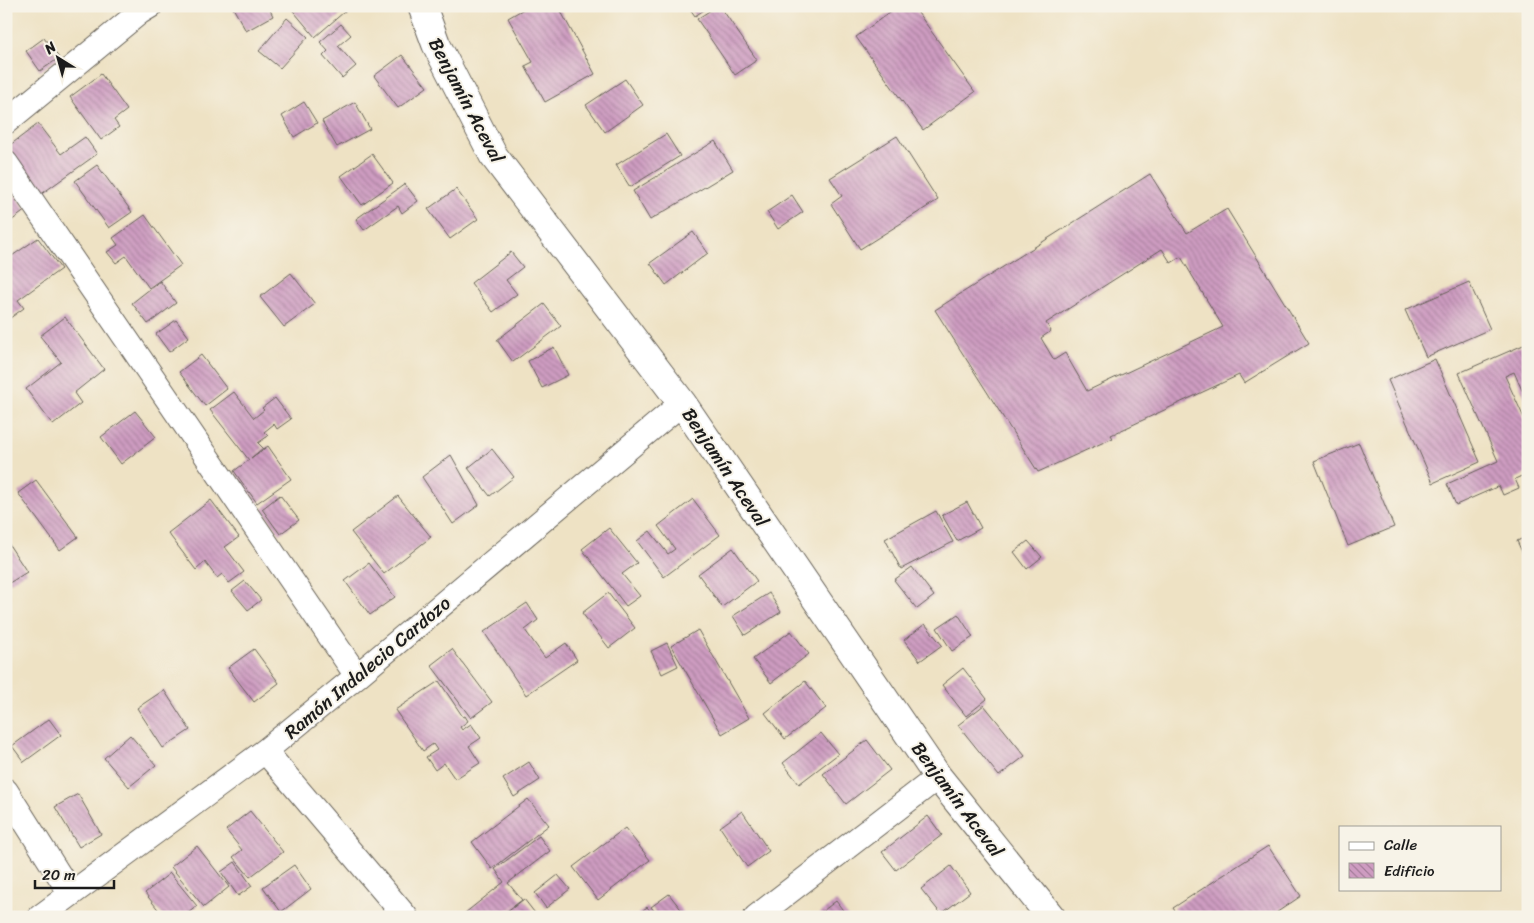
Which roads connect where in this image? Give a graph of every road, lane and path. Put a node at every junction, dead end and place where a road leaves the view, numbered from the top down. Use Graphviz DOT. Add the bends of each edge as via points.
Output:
graph roads {
  1 [pos="422,6"];
  2 [pos="142,8"];
  3 [pos="6,122"];
  4 [pos="6,163"];
  5 [pos="682,404"];
  6 [pos="357,676"];
  7 [pos="265,751"];
  8 [pos="938,777"];
  9 [pos="6,791"];
  10 [pos="71,894"];
  11 [pos="40,917"];
  12 [pos="406,917"];
  13 [pos="756,917"];
  14 [pos="1051,917"];
  1 -- 5 [label="street, Benjamín Aceval" via="436,44 493,155"];
  2 -- 3 [label="street"];
  4 -- 6 [label="street"];
  5 -- 6 [label="street, Ramón Indalecio Cardozo"];
  5 -- 8 [label="street, Benjamín Aceval"];
  6 -- 7 [label="street, Ramón Indalecio Cardozo"];
  7 -- 10 [label="street, Ramón Indalecio Cardozo"];
  7 -- 12 [label="street"];
  8 -- 13 [label="street"];
  8 -- 14 [label="street, Benjamín Aceval"];
  9 -- 10 [label="street"];
  10 -- 11 [label="street, Ramón Indalecio Cardozo"];
}
